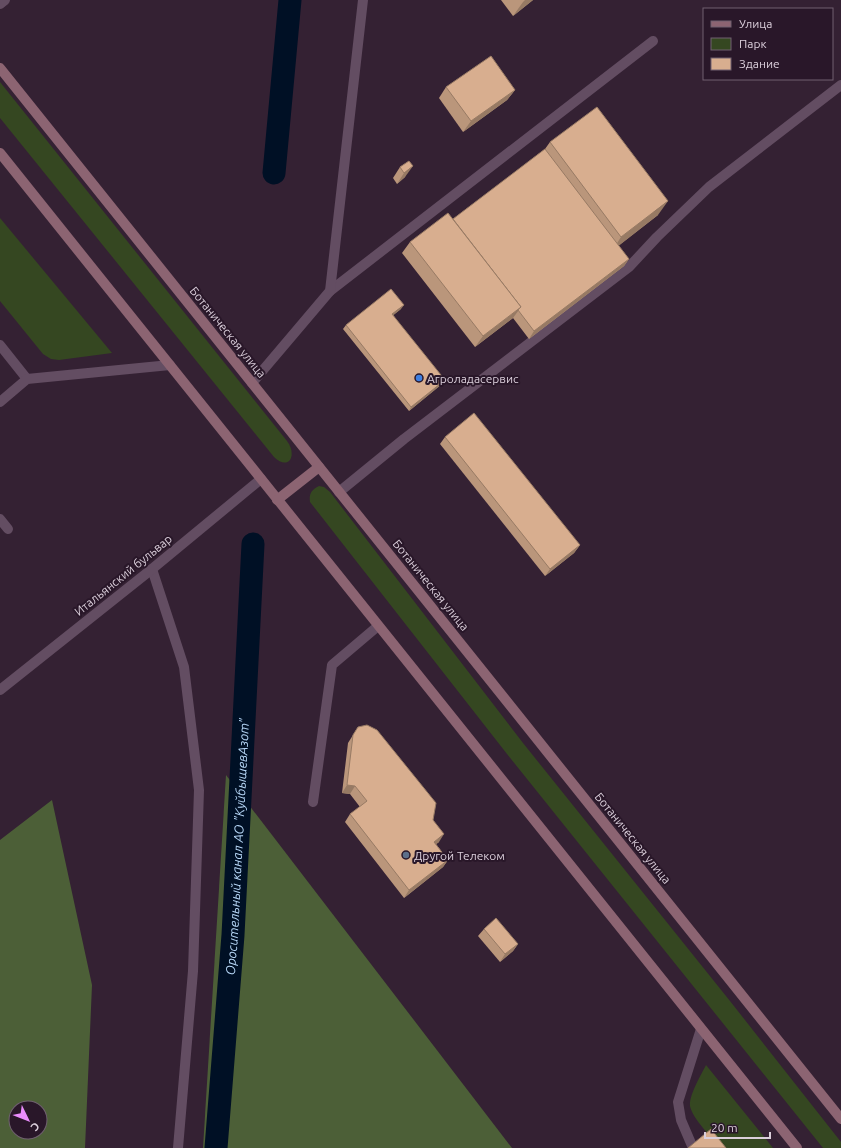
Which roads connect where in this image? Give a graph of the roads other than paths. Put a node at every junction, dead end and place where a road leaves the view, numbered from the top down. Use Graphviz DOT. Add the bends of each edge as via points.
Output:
graph roads {
  1 [pos="5,0"];
  2 [pos="362,0"];
  3 [pos="0,4"];
  4 [pos="653,41"];
  5 [pos="0,68"];
  6 [pos="841,85"];
  7 [pos="0,155"];
  8 [pos="330,292"];
  9 [pos="0,345"];
  10 [pos="170,365"];
  11 [pos="27,378"];
  12 [pos="252,383"];
  13 [pos="0,402"];
  14 [pos="319,467"];
  15 [pos="261,479"];
  16 [pos="339,492"];
  17 [pos="277,500"];
  18 [pos="0,519"];
  19 [pos="8,529"];
  20 [pos="152,569"];
  21 [pos="378,626"];
  22 [pos="0,690"];
  23 [pos="313,802"];
  24 [pos="701,1028"];
  25 [pos="841,1119"];
  26 [pos="178,1148"];
  27 [pos="693,1148"];
  28 [pos="797,1148"];
  1 -- 3 [label="street"];
  2 -- 8 [label="street"];
  4 -- 8 [label="street"];
  5 -- 12 [label="main road, Ботаническая улица"];
  6 -- 16 [label="street" via="709,187 629,267 404,439"];
  7 -- 10 [label="main road"];
  8 -- 12 [label="street"];
  9 -- 11 [label="street"];
  10 -- 11 [label="street"];
  10 -- 15 [label="main road"];
  11 -- 13 [label="street"];
  12 -- 14 [label="main road, Ботаническая улица"];
  14 -- 16 [label="main road, Ботаническая улица"];
  14 -- 17 [label="main road"];
  15 -- 17 [label="main road"];
  15 -- 20 [label="street, Итальянский бульвар"];
  16 -- 25 [label="main road, Ботаническая улица"];
  17 -- 21 [label="main road"];
  18 -- 19 [label="street"];
  20 -- 22 [label="street, Итальянский бульвар"];
  20 -- 26 [label="street" via="184,667 200,790 193,971"];
  21 -- 23 [label="street" via="332,665"];
  21 -- 24 [label="main road"];
  24 -- 27 [label="street" via="678,1102 681,1120"];
  24 -- 28 [label="main road"];
}
